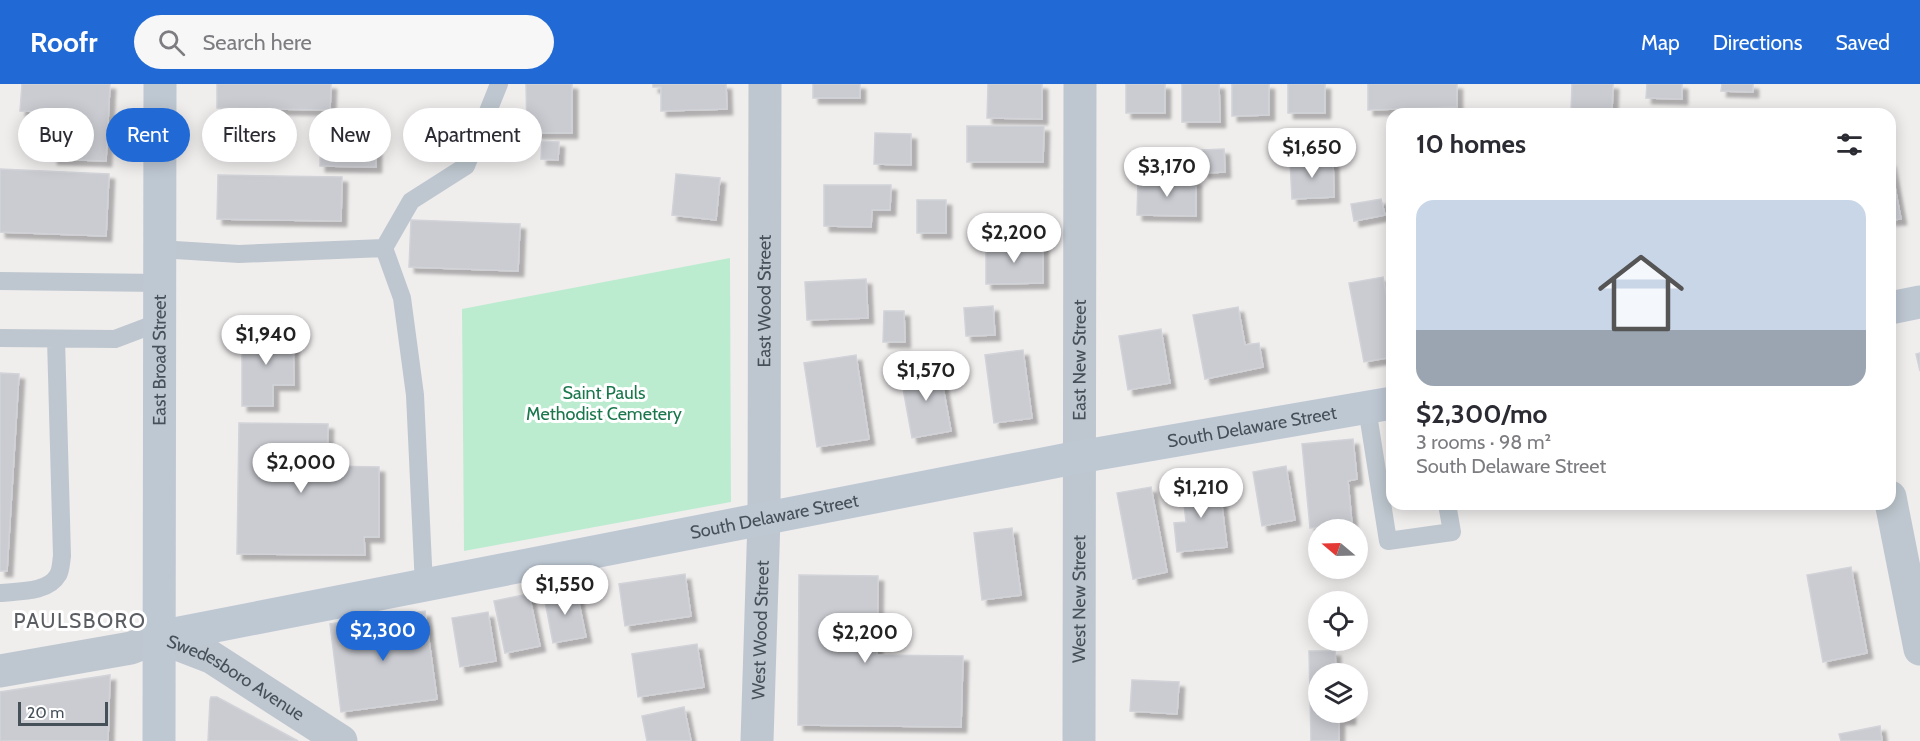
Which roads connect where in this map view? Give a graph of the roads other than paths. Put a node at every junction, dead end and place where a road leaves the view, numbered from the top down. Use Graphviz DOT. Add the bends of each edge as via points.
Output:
graph roads {
  1 [pos="160,84"];
  2 [pos="499,84"];
  3 [pos="765,84"];
  4 [pos="1080,84"];
  5 [pos="384,248"];
  6 [pos="159,249"];
  7 [pos="0,281"];
  8 [pos="160,283"];
  9 [pos="1920,302"];
  10 [pos="1896,307"];
  11 [pos="160,321"];
  12 [pos="0,338"];
  13 [pos="56,339"];
  14 [pos="1379,405"];
  15 [pos="1079,457"];
  16 [pos="1448,510"];
  17 [pos="1893,510"];
  18 [pos="764,519"];
  19 [pos="424,585"];
  20 [pos="0,593"];
  21 [pos="159,637"];
  22 [pos="1920,649"];
  23 [pos="0,671"];
  24 [pos="159,741"];
  25 [pos="340,741"];
  26 [pos="757,741"];
  27 [pos="1078,741"];
  1 -- 6 [label="main road, East Broad Street"];
  2 -- 5 [label="lane" via="466,166 411,201"];
  3 -- 18 [label="street, East Wood Street"];
  4 -- 15 [label="street, East New Street"];
  5 -- 6 [label="lane" via="239,254"];
  5 -- 19 [label="lane" via="402,298 415,395"];
  6 -- 8 [label="main road, East Broad Street"];
  7 -- 8 [label="lane"];
  8 -- 11 [label="main road, East Broad Street"];
  9 -- 10 [label="main road"];
  11 -- 13 [label="lane" via="115,339"];
  11 -- 21 [label="main road, East Broad Street"];
  12 -- 13 [label="lane"];
  13 -- 20 [label="lane" via="62,556 59,574 50,584"];
  14 -- 15 [label="main road, South Delaware Street"];
  14 -- 16 [label="lane" via="1388,541 1452,532"];
  15 -- 18 [label="main road, South Delaware Street"];
  15 -- 27 [label="street, West New Street"];
  17 -- 22 [label="street"];
  18 -- 19 [label="main road, South Delaware Street"];
  18 -- 26 [label="street, West Wood Street"];
  19 -- 21 [label="main road, South Delaware Street"];
  21 -- 23 [label="street" via="131,648"];
  21 -- 24 [label="main road, East Broad Street"];
  21 -- 25 [label="street, Swedesboro Avenue" via="211,657"];
}
